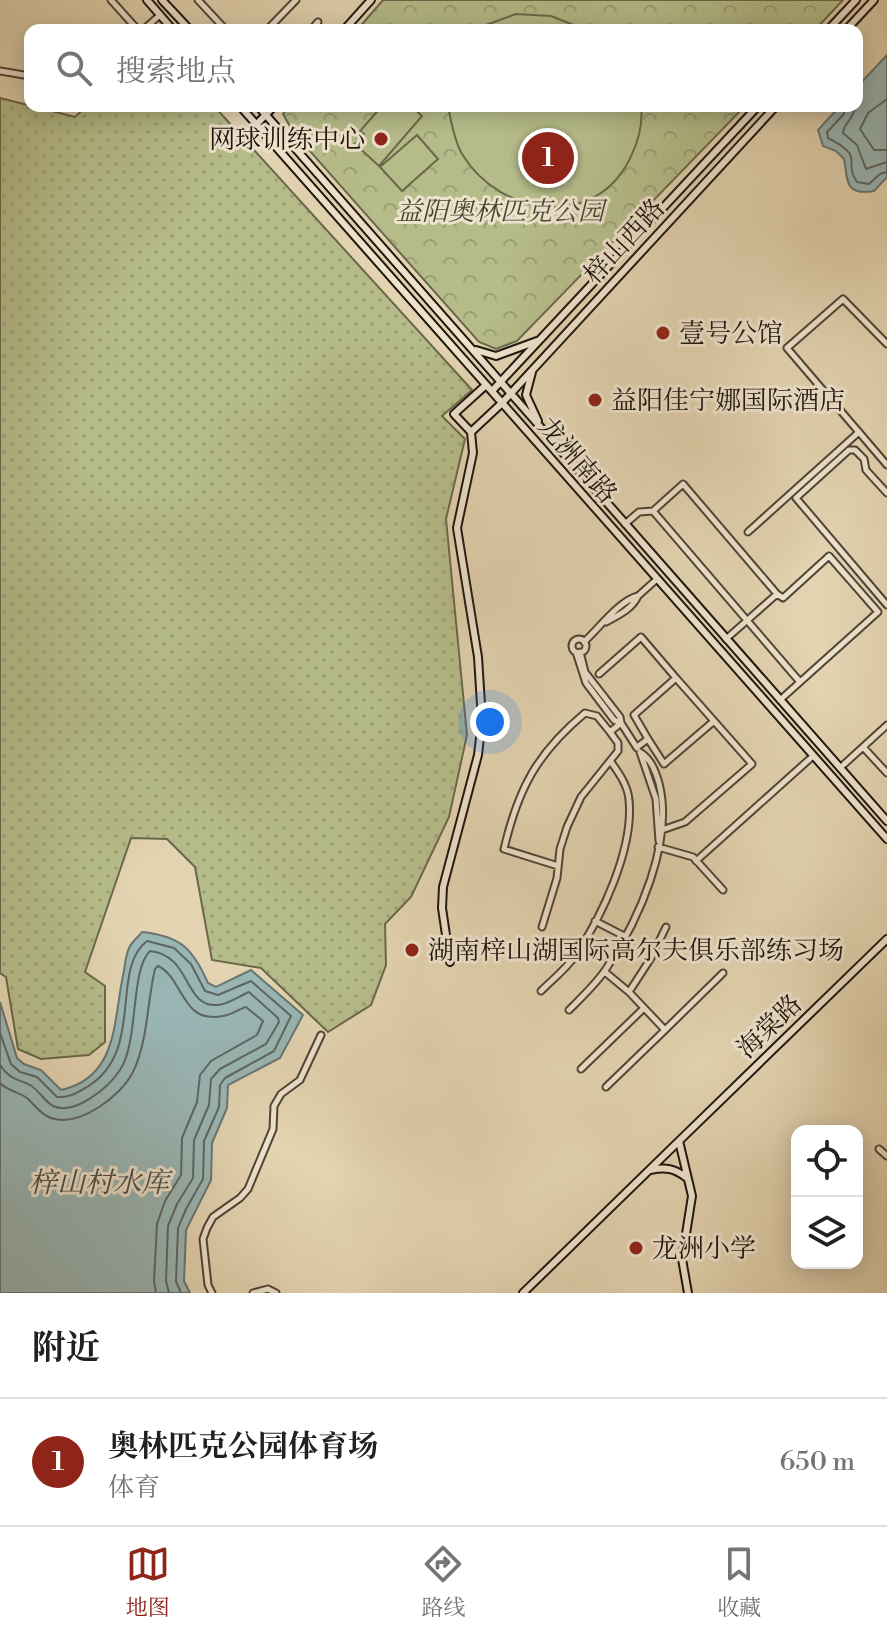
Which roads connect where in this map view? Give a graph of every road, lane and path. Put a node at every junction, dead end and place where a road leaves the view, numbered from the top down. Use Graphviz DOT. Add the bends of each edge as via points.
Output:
graph roads {
  1 [pos="111,0"];
  2 [pos="147,0"];
  3 [pos="162,0"];
  4 [pos="198,0"];
  5 [pos="296,0"];
  6 [pos="371,0"];
  7 [pos="856,0"];
  8 [pos="874,0"];
  9 [pos="160,15"];
  10 [pos="135,24"];
  11 [pos="149,24"];
  12 [pos="168,24"];
  13 [pos="184,24"];
  14 [pos="220,24"];
  15 [pos="273,24"];
  16 [pos="349,24"];
  17 [pos="834,24"];
  18 [pos="852,24"];
  19 [pos="0,71"];
  20 [pos="24,75"];
  21 [pos="245,112"];
  22 [pos="263,112"];
  23 [pos="269,112"];
  24 [pos="752,112"];
  25 [pos="770,112"];
  26 [pos="266,115"];
  27 [pos="256,125"];
  28 [pos="540,340"];
  29 [pos="887,344"];
  30 [pos="469,346"];
  31 [pos="534,368"];
  32 [pos="500,383"];
  33 [pos="489,388"];
  34 [pos="510,394"];
  35 [pos="502,403"];
  36 [pos="471,432"];
  37 [pos="859,432"];
  38 [pos="546,435"];
  39 [pos="887,465"];
  40 [pos="887,493"];
  41 [pos="653,511"];
  42 [pos="625,524"];
  43 [pos="748,532"];
  44 [pos="657,579"];
  45 [pos="777,594"];
  46 [pos="887,605"];
  47 [pos="747,620"];
  48 [pos="726,639"];
  49 [pos="584,642"];
  50 [pos="578,652"];
  51 [pos="599,674"];
  52 [pos="676,678"];
  53 [pos="800,682"];
  54 [pos="780,700"];
  55 [pos="714,721"];
  56 [pos="621,723"];
  57 [pos="887,725"];
  58 [pos="610,732"];
  59 [pos="648,739"];
  60 [pos="863,747"];
  61 [pos="638,749"];
  62 [pos="813,756"];
  63 [pos="611,762"];
  64 [pos="840,768"];
  65 [pos="887,773"];
  66 [pos="887,821"];
  67 [pos="661,830"];
  68 [pos="887,839"];
  69 [pos="658,844"];
  70 [pos="696,861"];
  71 [pos="558,866"];
  72 [pos="723,890"];
  73 [pos="595,921"];
  74 [pos="542,927"];
  75 [pos="666,927"];
  76 [pos="626,937"];
  77 [pos="887,939"];
  78 [pos="450,962"];
  79 [pos="605,972"];
  80 [pos="723,973"];
  81 [pos="541,991"];
  82 [pos="629,992"];
  83 [pos="644,1008"];
  84 [pos="569,1010"];
  85 [pos="665,1030"];
  86 [pos="321,1035"];
  87 [pos="581,1069"];
  88 [pos="606,1087"];
  89 [pos="679,1141"];
  90 [pos="879,1149"];
  91 [pos="887,1156"];
  92 [pos="649,1170"];
  93 [pos="687,1178"];
  94 [pos="212,1293"];
  95 [pos="253,1293"];
  96 [pos="276,1293"];
  97 [pos="523,1293"];
  98 [pos="688,1293"];
  1 -- 10 [label="street"];
  2 -- 9 [label="street"];
  3 -- 13 [label="street"];
  4 -- 14 [label="street"];
  5 -- 15 [label="street"];
  6 -- 16 [label="street"];
  7 -- 17 [label="street"];
  8 -- 18 [label="street"];
  9 -- 11 [label="street"];
  9 -- 12 [label="street"];
  19 -- 20 [label="street"];
  21 -- 27 [label="street, 龙洲南路"];
  22 -- 26 [label="street, 龙洲南路"];
  23 -- 26 [label="street"];
  24 -- 28 [label="street, 梓山西路"];
  25 -- 31 [label="street, 梓山西路"];
  26 -- 27 [label="street"];
  26 -- 30 [label="street, 龙洲南路"];
  27 -- 33 [label="street, 龙洲南路"];
  28 -- 30 [label="street" via="496,356"];
  28 -- 32 [label="street, 梓山西路"];
  29 -- 37 [label="street" via="843,299 787,348"];
  30 -- 32 [label="street, 龙洲南路"];
  31 -- 34 [label="street, 梓山西路"];
  31 -- 38 [label="street" via="526,395"];
  32 -- 33 [label="street, 梓山西路"];
  32 -- 34 [label="street, 龙洲南路"];
  33 -- 35 [label="street, 龙洲南路"];
  33 -- 36 [label="street, 梓山西路" via="454,414"];
  34 -- 35 [label="street, 梓山西路"];
  34 -- 38 [label="street, 龙洲南路"];
  35 -- 36 [label="street, 梓山西路"];
  35 -- 44 [label="street, 龙洲南路"];
  36 -- 78 [label="street" via="473,453 457,528 478,657 482,720 478,755 443,887"];
  37 -- 39 [label="street"];
  37 -- 43 [label="street"];
  38 -- 42 [label="street, 龙洲南路"];
  40 -- 46 [label="street" via="866,470 864,459 849,450 796,498"];
  41 -- 42 [label="street" via="639,512"];
  41 -- 45 [label="street" via="683,484"];
  41 -- 47 [label="street"];
  42 -- 48 [label="street, 龙洲南路"];
  44 -- 49 [label="street" via="624,613"];
  44 -- 62 [label="street, 龙洲南路"];
  45 -- 47 [label="street"];
  45 -- 53 [label="street" via="783,598 829,556 878,612"];
  47 -- 48 [label="street"];
  47 -- 53 [label="street"];
  48 -- 54 [label="street, 龙洲南路"];
  49 -- 50 [label="street"];
  49 -- 50 [label="street" via="574,642"];
  50 -- 56 [label="street" via="586,683"];
  51 -- 52 [label="street" via="641,637"];
  52 -- 55 [label="street"];
  52 -- 59 [label="street" via="634,715"];
  53 -- 54 [label="street"];
  54 -- 64 [label="street, 龙洲南路"];
  55 -- 59 [label="street" via="664,764"];
  55 -- 67 [label="street" via="752,764 685,822"];
  56 -- 58 [label="street"];
  56 -- 61 [label="street"];
  57 -- 60 [label="street"];
  58 -- 63 [label="street" via="618,743"];
  58 -- 71 [label="street" via="597,716 585,713 540,758 524,785 504,849"];
  59 -- 61 [label="street"];
  60 -- 64 [label="street"];
  60 -- 65 [label="street"];
  61 -- 67 [label="street" via="649,758 657,777"];
  61 -- 69 [label="street" via="656,799"];
  62 -- 68 [label="street, 龙洲南路"];
  62 -- 70 [label="street"];
  63 -- 71 [label="street" via="581,797"];
  63 -- 73 [label="street" via="629,798 627,843"];
  64 -- 66 [label="street, 龙洲南路"];
  67 -- 69 [label="street"];
  69 -- 70 [label="street"];
  69 -- 76 [label="street"];
  70 -- 72 [label="street"];
  71 -- 74 [label="street"];
  73 -- 76 [label="street"];
  73 -- 81 [label="street" via="575,957"];
  75 -- 82 [label="street"];
  76 -- 79 [label="street"];
  77 -- 89 [label="street, 海棠路"];
  79 -- 82 [label="street"];
  79 -- 84 [label="street"];
  80 -- 85 [label="street"];
  82 -- 83 [label="street"];
  83 -- 85 [label="street"];
  83 -- 87 [label="street"];
  85 -- 88 [label="street"];
  86 -- 94 [label="street" via="300,1080 274,1106 273,1129 248,1189 207,1228 203,1239"];
  89 -- 92 [label="street, 海棠路"];
  89 -- 93 [label="street"];
  90 -- 91 [label="street"];
  92 -- 93 [label="street" via="665,1167"];
  92 -- 97 [label="street, 海棠路"];
  93 -- 98 [label="street" via="692,1196 682,1259"];
  95 -- 96 [label="street"];
}
